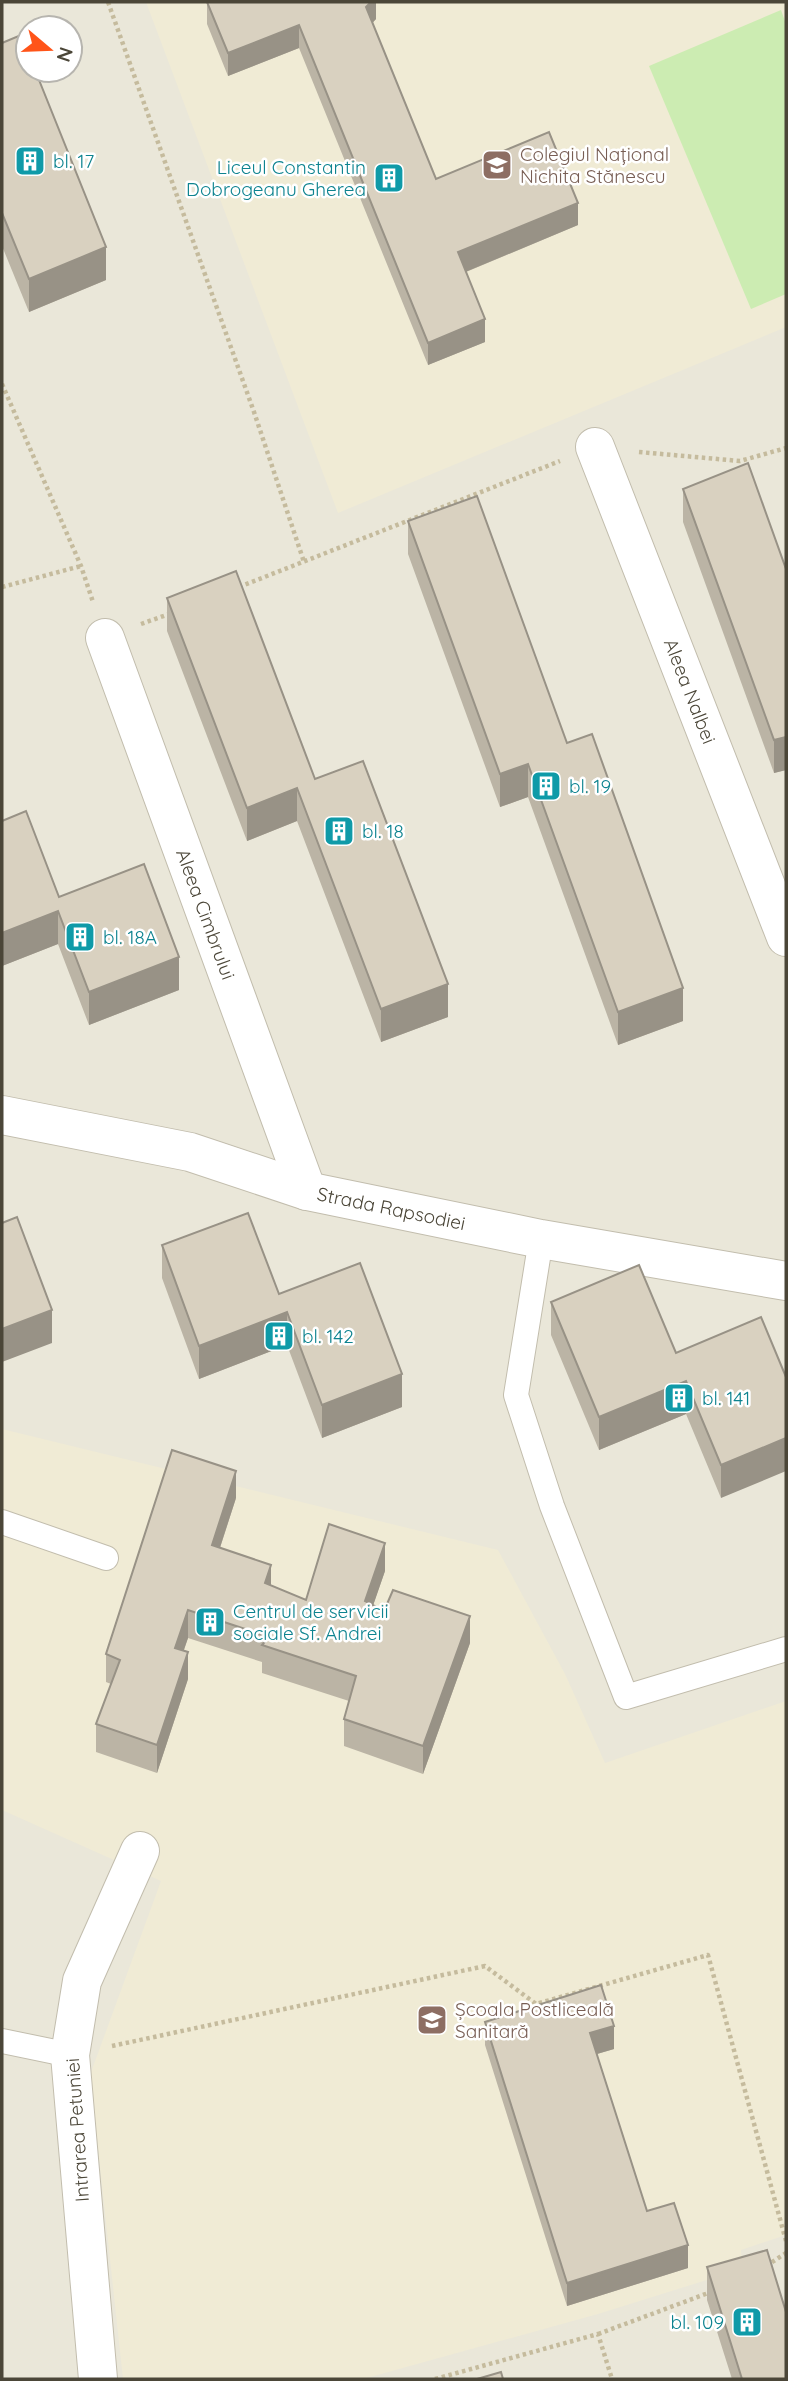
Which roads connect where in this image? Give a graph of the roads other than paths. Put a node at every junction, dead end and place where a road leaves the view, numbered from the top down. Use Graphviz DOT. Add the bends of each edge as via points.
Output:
graph roads {
  1 [pos="595,447"];
  2 [pos="105,638"];
  3 [pos="786,937"];
  4 [pos="2,1115"];
  5 [pos="307,1191"];
  6 [pos="541,1239"];
  7 [pos="786,1281"];
  8 [pos="2,1522"];
  9 [pos="106,1558"];
  10 [pos="786,1649"];
  11 [pos="140,1852"];
  12 [pos="2,2041"];
  13 [pos="70,2055"];
  14 [pos="98,2379"];
  1 -- 3 [label="street, Aleea Nalbei"];
  2 -- 5 [label="street, Aleea Cimbrului"];
  4 -- 5 [label="street, Strada Rapsodiei" via="190,1152"];
  5 -- 6 [label="street, Strada Rapsodiei"];
  6 -- 7 [label="street, Strada Rapsodiei"];
  6 -- 10 [label="lane" via="516,1395 552,1506 626,1698"];
  8 -- 9 [label="lane"];
  11 -- 13 [label="street, Intrarea Petuniei" via="82,1981"];
  12 -- 13 [label="lane"];
  13 -- 14 [label="street, Intrarea Petuniei"];
}
